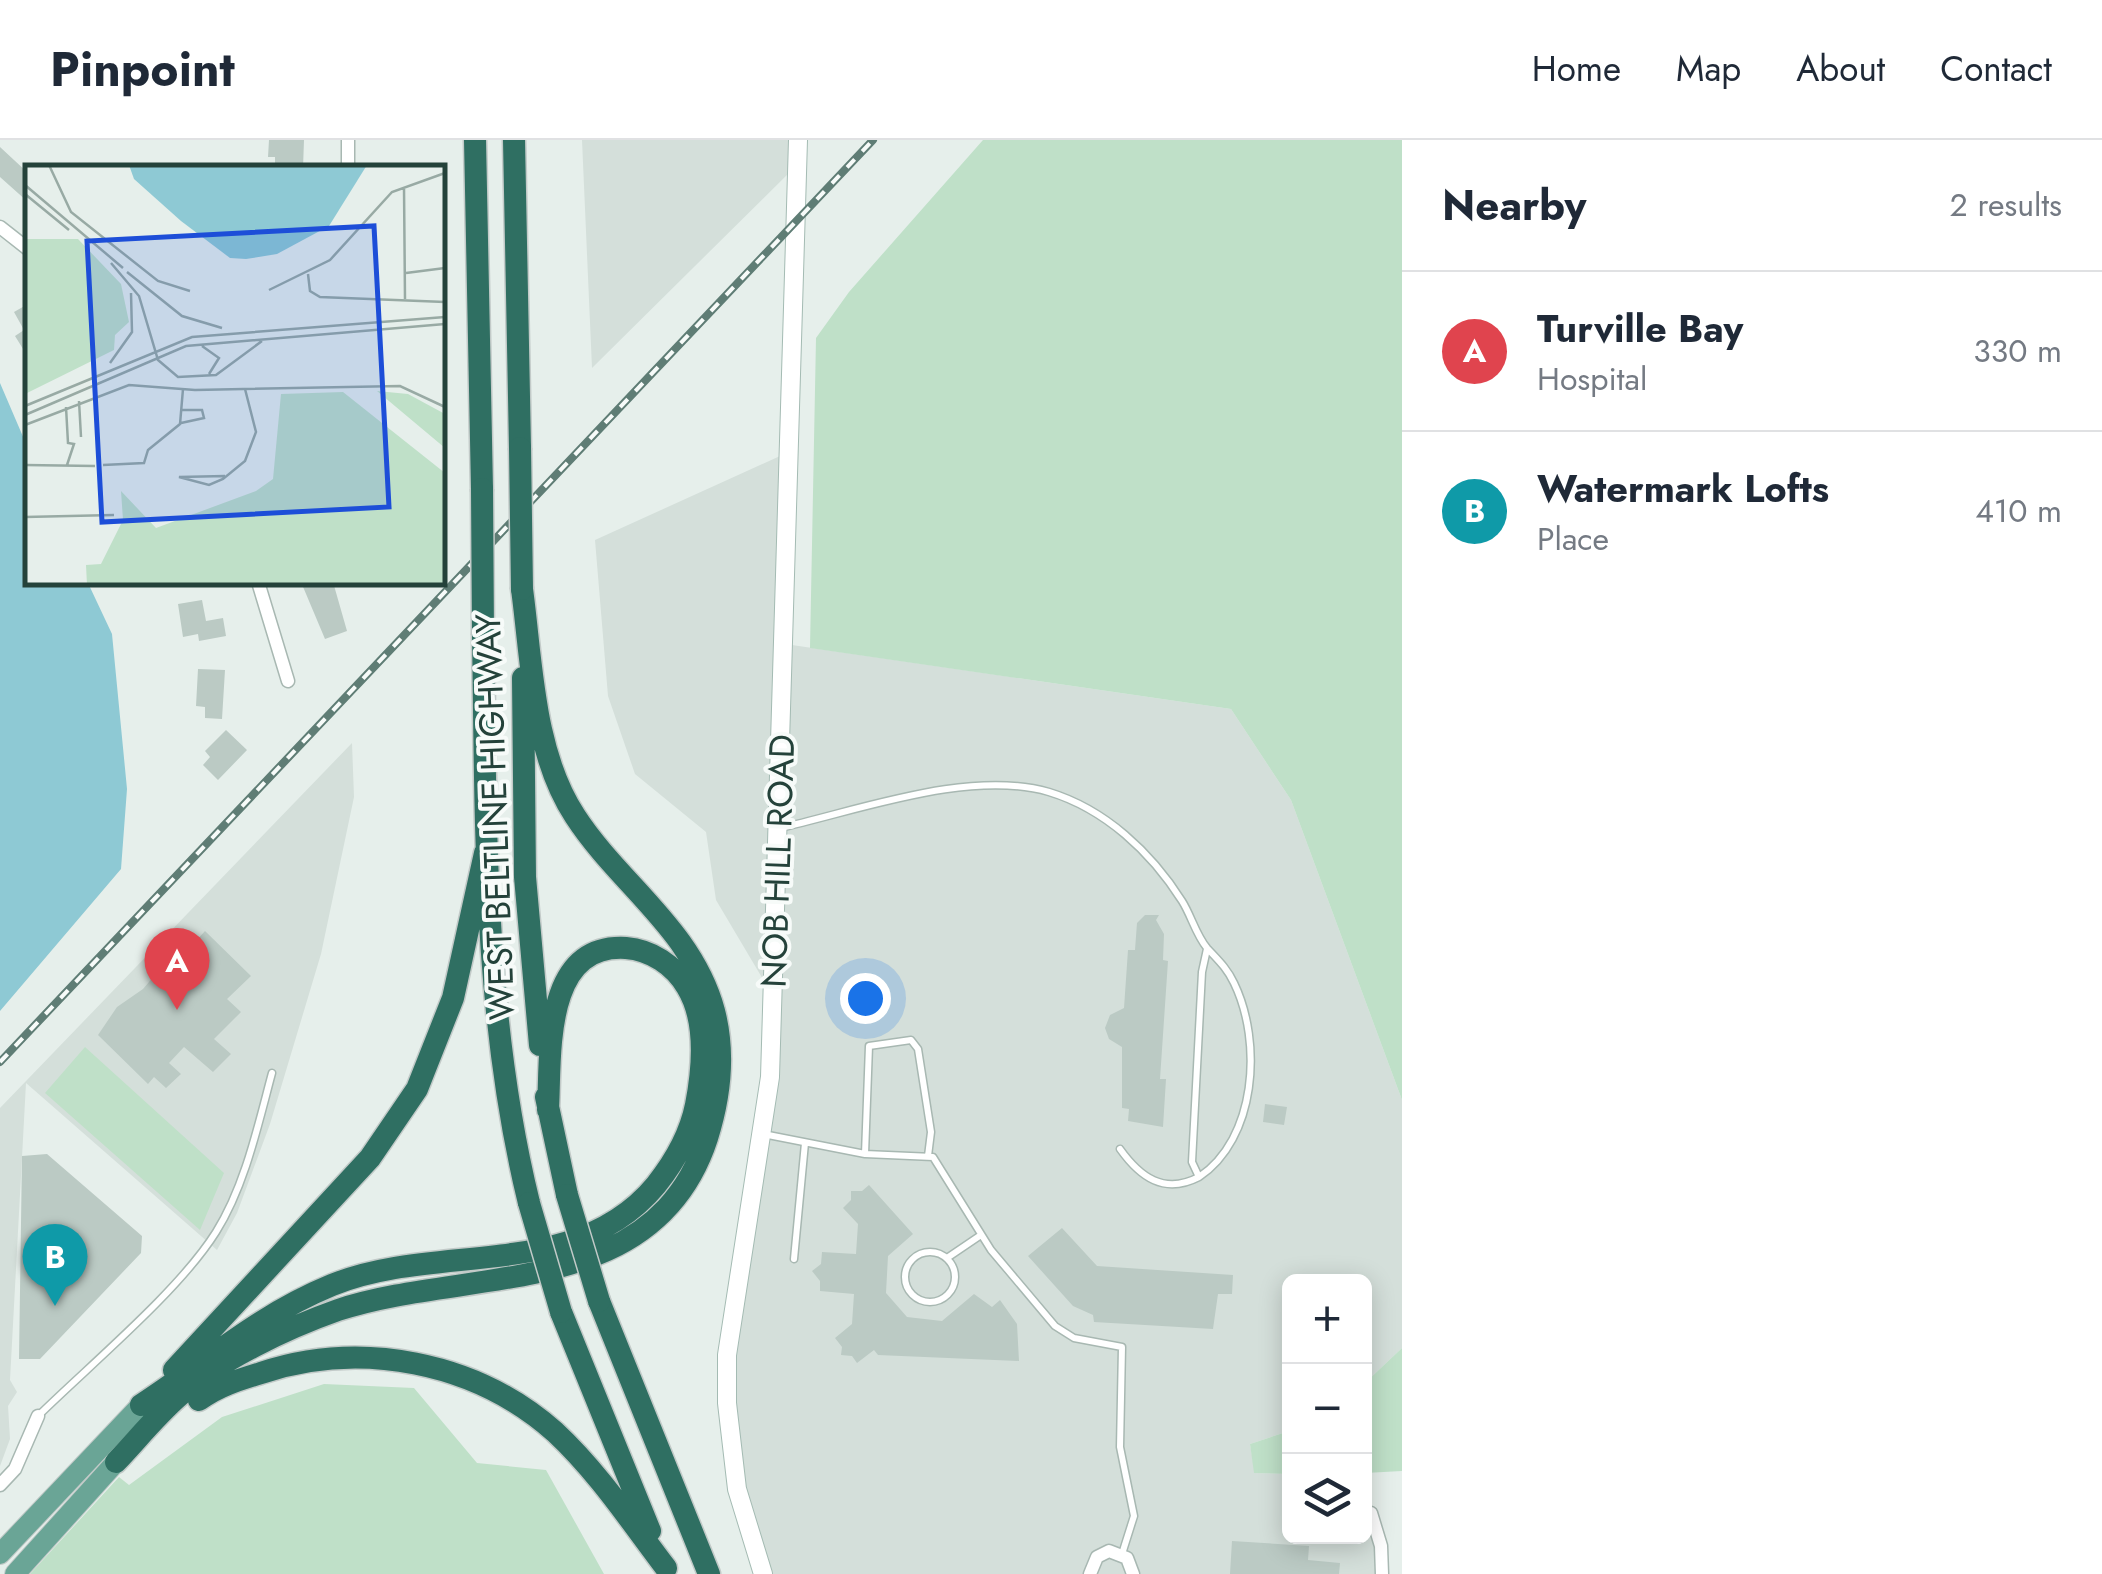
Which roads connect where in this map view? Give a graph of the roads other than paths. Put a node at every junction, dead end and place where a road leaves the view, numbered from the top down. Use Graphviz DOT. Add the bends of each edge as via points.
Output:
graph roads {
  1 [pos="475,140"];
  2 [pos="514,140"];
  3 [pos="798,140"];
  4 [pos="0,226"];
  5 [pos="25,247"];
  6 [pos="259,585"];
  7 [pos="522,589"];
  8 [pos="288,681"];
  9 [pos="779,828"];
  10 [pos="485,852"];
  11 [pos="1208,948"];
  12 [pos="272,1073"];
  13 [pos="548,1110"];
  14 [pos="762,1134"];
  15 [pos="804,1143"];
  16 [pos="1120,1150"];
  17 [pos="865,1154"];
  18 [pos="928,1156"];
  19 [pos="1199,1177"];
  20 [pos="981,1235"];
  21 [pos="948,1258"];
  22 [pos="794,1259"];
  23 [pos="141,1405"];
  24 [pos="38,1416"];
  25 [pos="116,1462"];
  26 [pos="0,1485"];
  27 [pos="1372,1515"];
  28 [pos="0,1554"];
  29 [pos="1122,1554"];
  30 [pos="667,1571"];
  31 [pos="15,1574"];
  32 [pos="709,1574"];
  33 [pos="763,1574"];
  34 [pos="1090,1574"];
  35 [pos="1133,1574"];
  36 [pos="1382,1574"];
  1 -- 10 [label="highway, WEST BELTLINE HIGHWAY, bridge"];
  2 -- 7 [label="highway, WEST BELTLINE HIGHWAY, bridge"];
  3 -- 9 [label="street, NOB HILL ROAD"];
  4 -- 5 [label="street"];
  6 -- 8 [label="street"];
  7 -- 13 [label="highway, WEST BELTLINE HIGHWAY" via="525,877"];
  7 -- 25 [label="highway" via="552,769 601,853 673,929 699,968 714,1012 721,1059 717,1106 702,1155 646,1226 609,1252 530,1275 383,1298 284,1331 180,1394"];
  9 -- 11 [label="lane" via="973,785 1045,791 1089,808 1137,845 1181,899"];
  9 -- 14 [label="street, NOB HILL ROAD"];
  10 -- 23 [label="highway" via="449,1011 417,1090 370,1158"];
  10 -- 30 [label="highway, WEST BELTLINE HIGHWAY, bridge" via="503,1077 529,1203 596,1406"];
  11 -- 19 [label="lane" via="1192,1162"];
  11 -- 19 [label="lane" via="1236,986 1250,1068 1232,1146"];
  12 -- 24 [label="lane" via="215,1234"];
  13 -- 23 [label="highway" via="552,1020 558,993 574,970 614,948 639,949 668,964 688,988 702,1072 674,1163 648,1194 606,1228 566,1242 334,1284 248,1326"];
  13 -- 32 [label="highway, WEST BELTLINE HIGHWAY, bridge" via="599,1301"];
  14 -- 15 [label="lane"];
  14 -- 33 [label="street, NOB HILL ROAD" via="726,1403 744,1523"];
  15 -- 17 [label="lane"];
  15 -- 22 [label="lane"];
  16 -- 19 [label="lane" via="1138,1174 1164,1185"];
  17 -- 18 [label="lane"];
  17 -- 18 [label="lane" via="869,1046 910,1040 918,1049 931,1132"];
  18 -- 20 [label="lane" via="941,1165"];
  20 -- 21 [label="lane"];
  20 -- 29 [label="lane" via="1055,1326 1074,1338 1122,1347 1120,1447 1134,1516"];
  21 -- 21 [label="lane" via="932,1252 915,1256 905,1279 912,1294 927,1302 948,1294 955,1280"];
  23 -- 28 [label="main road"];
  24 -- 26 [label="street" via="15,1469"];
  25 -- 30 [label="highway" via="216,1387 234,1381 306,1358 364,1356 420,1364 476,1384 552,1430 591,1469"];
  25 -- 31 [label="main road"];
  27 -- 36 [label="street"];
  29 -- 34 [label="street" via="1102,1553"];
  29 -- 35 [label="street"];
}
